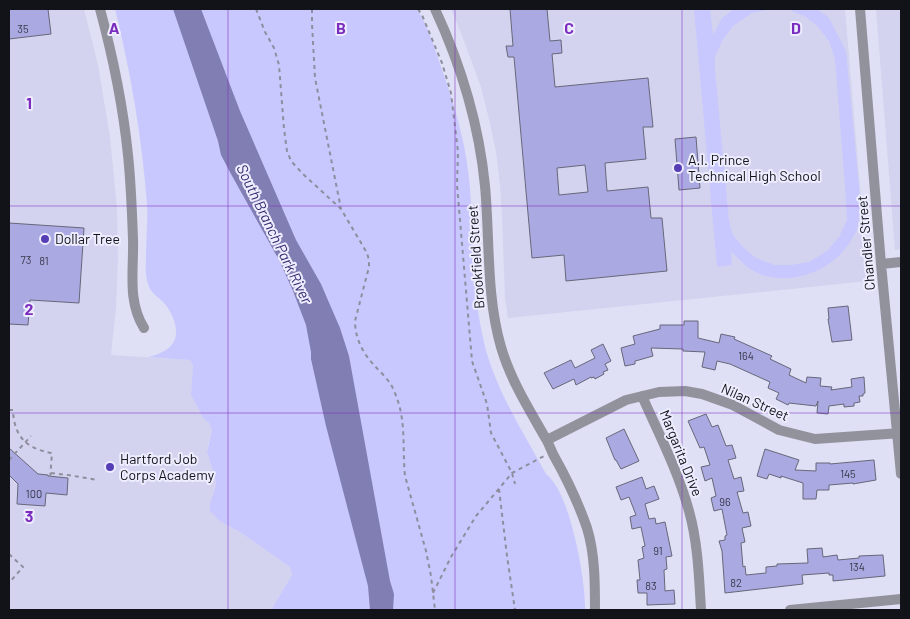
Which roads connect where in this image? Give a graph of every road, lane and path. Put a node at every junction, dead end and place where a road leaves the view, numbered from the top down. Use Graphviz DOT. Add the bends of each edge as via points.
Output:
graph roads {
  1 [pos="100,9"];
  2 [pos="256,9"];
  3 [pos="312,9"];
  4 [pos="418,9"];
  5 [pos="435,9"];
  6 [pos="860,9"];
  7 [pos="341,209"];
  8 [pos="901,262"];
  9 [pos="881,264"];
  10 [pos="144,328"];
  11 [pos="642,396"];
  12 [pos="9,410"];
  13 [pos="899,433"];
  14 [pos="31,436"];
  15 [pos="547,440"];
  16 [pos="25,442"];
  17 [pos="552,452"];
  18 [pos="9,460"];
  19 [pos="51,473"];
  20 [pos="512,473"];
  21 [pos="901,474"];
  22 [pos="50,480"];
  23 [pos="98,480"];
  24 [pos="515,484"];
  25 [pos="499,489"];
  26 [pos="9,554"];
  27 [pos="9,584"];
  28 [pos="434,593"];
  29 [pos="901,600"];
  30 [pos="435,610"];
  31 [pos="515,610"];
  32 [pos="595,610"];
  33 [pos="701,610"];
  34 [pos="790,610"];
  1 -- 10 [label="street" via="125,134 133,240 133,297"];
  2 -- 7 [label="path" via="279,65 284,129 291,161"];
  3 -- 7 [label="path" via="315,78"];
  4 -- 20 [label="path" via="442,63 451,93 472,361 487,404 491,433"];
  5 -- 15 [label="street, Brookfield Street" via="457,59 477,129 485,185 492,303 501,348 518,391"];
  6 -- 9 [label="street, Chandler Street"];
  7 -- 28 [label="path" via="370,260 354,322 355,330 370,360 388,380 398,400 404,429 405,476"];
  8 -- 9 [label="street"];
  9 -- 13 [label="street, Chandler Street"];
  11 -- 13 [label="street, Nilan Street" via="685,391 702,394 733,405 779,430 815,439"];
  11 -- 15 [label="street, Nilan Street" via="626,400"];
  11 -- 33 [label="street, Margarita Drive" via="690,511 697,550"];
  12 -- 16 [label="path" via="12,410 16,428"];
  13 -- 21 [label="street, Chandler Street"];
  14 -- 16 [label="path"];
  15 -- 17 [label="street, Brookfield Street"];
  16 -- 18 [label="path"];
  16 -- 19 [label="path" via="52,453"];
  17 -- 20 [label="path"];
  17 -- 32 [label="street, Brookfield Street" via="573,491 587,529 593,559"];
  19 -- 22 [label="path"];
  19 -- 23 [label="path"];
  20 -- 24 [label="path"];
  20 -- 25 [label="path"];
  25 -- 28 [label="path" via="476,516"];
  25 -- 31 [label="path"];
  26 -- 27 [label="path" via="23,567"];
  28 -- 30 [label="path"];
  29 -- 34 [label="street"];
}
